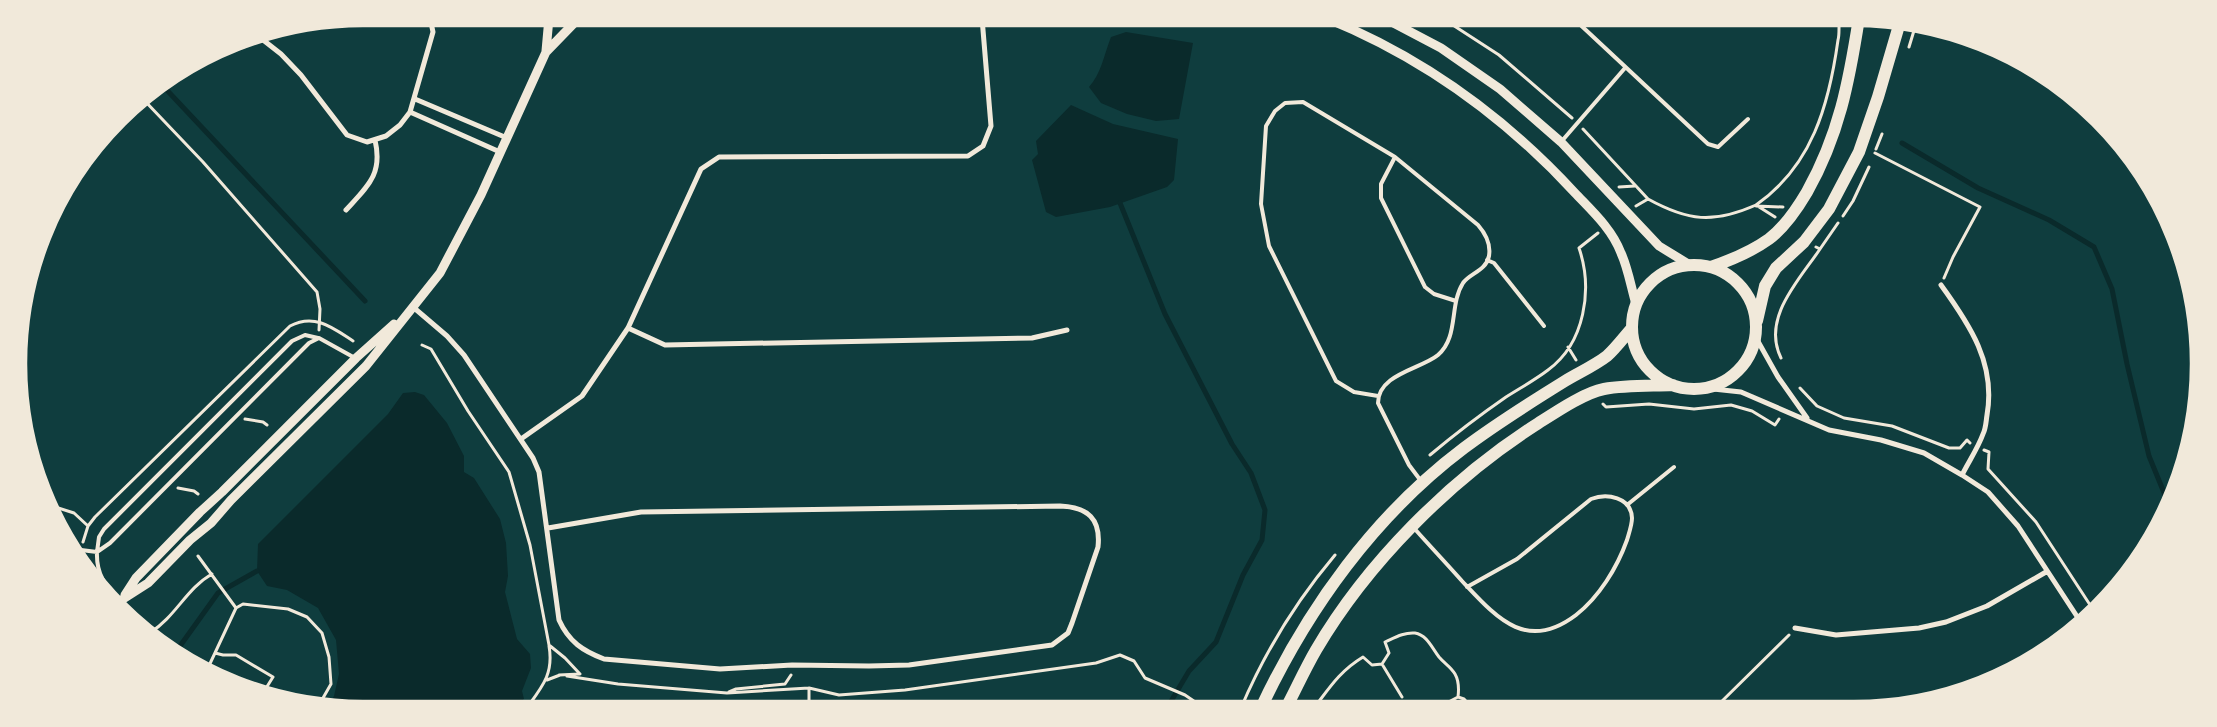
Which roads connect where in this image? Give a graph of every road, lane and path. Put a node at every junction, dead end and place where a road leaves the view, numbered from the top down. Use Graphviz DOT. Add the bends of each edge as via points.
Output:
graph roads {
  1 [pos="432,26"];
  2 [pos="548,26"];
  3 [pos="571,26"];
  4 [pos="983,26"];
  5 [pos="1346,26"];
  6 [pos="1399,26"];
  7 [pos="1454,26"];
  8 [pos="1581,26"];
  9 [pos="1840,26"];
  10 [pos="1857,26"];
  11 [pos="1898,29"];
  12 [pos="265,41"];
  13 [pos="546,52"];
  14 [pos="1625,68"];
  15 [pos="415,99"];
  16 [pos="148,104"];
  17 [pos="410,112"];
  18 [pos="1748,119"];
  19 [pos="1577,123"];
  20 [pos="506,138"];
  21 [pos="375,140"];
  22 [pos="1561,142"];
  23 [pos="500,152"];
  24 [pos="1875,153"];
  25 [pos="1395,157"];
  26 [pos="1648,199"];
  27 [pos="1756,206"];
  28 [pos="1797,208"];
  29 [pos="346,210"];
  30 [pos="1627,212"];
  31 [pos="1784,223"];
  32 [pos="1606,226"];
  33 [pos="1806,240"];
  34 [pos="1487,260"];
  35 [pos="1690,265"];
  36 [pos="1710,267"];
  37 [pos="1941,285"];
  38 [pos="1456,301"];
  39 [pos="1636,304"];
  40 [pos="413,308"];
  41 [pos="1544,326"];
  42 [pos="628,328"];
  43 [pos="1632,328"];
  44 [pos="1067,330"];
  45 [pos="1756,330"];
  46 [pos="319,338"];
  47 [pos="422,345"];
  48 [pos="1568,347"];
  49 [pos="356,358"];
  50 [pos="1782,361"];
  51 [pos="1582,371"];
  52 [pos="1795,382"];
  53 [pos="1673,385"];
  54 [pos="1799,387"];
  55 [pos="1704,388"];
  56 [pos="1595,393"];
  57 [pos="1378,396"];
  58 [pos="1793,398"];
  59 [pos="1786,410"];
  60 [pos="244,418"];
  61 [pos="1808,419"];
  62 [pos="267,425"];
  63 [pos="521,439"];
  64 [pos="1976,447"];
  65 [pos="1674,467"];
  66 [pos="1413,470"];
  67 [pos="1962,475"];
  68 [pos="1422,483"];
  69 [pos="174,486"];
  70 [pos="198,494"];
  71 [pos="1627,505"];
  72 [pos="59,508"];
  73 [pos="88,526"];
  74 [pos="1412,527"];
  75 [pos="548,528"];
  76 [pos="82,550"];
  77 [pos="97,552"];
  78 [pos="1336,554"];
  79 [pos="198,556"];
  80 [pos="2046,572"];
  81 [pos="99,573"];
  82 [pos="212,574"];
  83 [pos="1467,587"];
  84 [pos="122,599"];
  85 [pos="123,600"];
  86 [pos="2090,604"];
  87 [pos="236,608"];
  88 [pos="2077,616"];
  89 [pos="155,628"];
  90 [pos="1795,628"];
  91 [pos="549,645"];
  92 [pos="215,653"];
  93 [pos="209,664"];
  94 [pos="1382,664"];
  95 [pos="792,665"];
  96 [pos="559,675"];
  97 [pos="547,680"];
  98 [pos="267,686"];
  99 [pos="809,688"];
  100 [pos="727,693"];
  101 [pos="1402,697"];
  102 [pos="1458,697"];
  103 [pos="323,698"];
  104 [pos="532,701"];
  105 [pos="809,701"];
  106 [pos="1194,701"];
  107 [pos="1244,701"];
  108 [pos="1263,701"];
  109 [pos="1290,701"];
  110 [pos="1319,701"];
  111 [pos="1450,701"];
  112 [pos="1466,701"];
  113 [pos="1722,701"];
  1 -- 15 [label="street" via="433,32"];
  2 -- 13 [label="street"];
  3 -- 13 [label="street"];
  4 -- 42 [label="street" via="991,126 983,146 968,156 719,157 700,169"];
  5 -- 32 [label="street" via="1368,35 1437,75 1500,120"];
  6 -- 22 [label="street" via="1441,48 1486,79"];
  7 -- 19 [label="path" via="1499,55"];
  8 -- 14 [label="lane"];
  9 -- 27 [label="path" via="1825,105 1813,139 1786,180"];
  10 -- 28 [label="main road" via="1842,110 1822,164"];
  11 -- 33 [label="main road" via="1859,152 1829,209"];
  12 -- 21 [label="street" via="301,75 347,135 367,142"];
  13 -- 20 [label="street"];
  14 -- 18 [label="lane" via="1708,144 1718,147"];
  14 -- 19 [label="lane"];
  15 -- 17 [label="street"];
  15 -- 20 [label="street"];
  16 -- 46 [label="path" via="318,292"];
  17 -- 21 [label="street" via="400,125"];
  17 -- 23 [label="street"];
  19 -- 22 [label="lane"];
  19 -- 26 [label="path"];
  20 -- 23 [label="street"];
  21 -- 29 [label="street" via="376,170 369,186"];
  22 -- 30 [label="street"];
  23 -- 40 [label="street" via="460,239 440,273"];
  24 -- 37 [label="path" via="1980,207"];
  25 -- 34 [label="lane" via="1478,224 1487,235"];
  25 -- 38 [label="lane" via="1381,184 1381,198 1425,287 1434,294"];
  25 -- 57 [label="lane" via="1303,102 1285,103 1275,111 1266,126 1261,204 1269,246 1336,381 1354,392"];
  26 -- 27 [label="path" via="1685,216 1699,218 1735,215"];
  26 -- 30 [label="path"];
  27 -- 28 [label="path"];
  27 -- 31 [label="path"];
  28 -- 31 [label="main road"];
  30 -- 35 [label="street" via="1659,246"];
  31 -- 36 [label="main road" via="1770,239 1737,258"];
  32 -- 39 [label="street" via="1621,252"];
  32 -- 48 [label="path" via="1579,248 1586,272 1585,302 1577,334"];
  33 -- 45 [label="main road" via="1776,268 1765,286"];
  33 -- 50 [label="path" via="1820,249 1783,304 1776,326 1778,353"];
  34 -- 38 [label="lane" via="1481,270 1464,282"];
  34 -- 41 [label="lane" via="1494,263"];
  35 -- 36 [label="main road"];
  35 -- 39 [label="main road" via="1657,277"];
  36 -- 45 [label="main road" via="1728,276 1742,289 1752,306"];
  37 -- 64 [label="street" via="1966,319 1987,368 1990,398 1984,433"];
  38 -- 57 [label="lane" via="1449,340 1438,355 1403,372"];
  39 -- 43 [label="main road"];
  40 -- 49 [label="street"];
  40 -- 63 [label="street" via="464,355"];
  40 -- 85 [label="street" via="366,366 211,523 148,583"];
  42 -- 44 [label="street" via="665,345 1032,338"];
  42 -- 63 [label="street" via="582,396"];
  43 -- 51 [label="main road" via="1607,356"];
  43 -- 53 [label="main road" via="1635,346 1643,363 1656,376"];
  45 -- 55 [label="main road" via="1751,351 1743,365 1719,384"];
  45 -- 58 [label="street" via="1778,377"];
  46 -- 49 [label="lane"];
  46 -- 77 [label="lane" via="309,343 110,543"];
  46 -- 77 [label="lane" via="305,335 292,341 104,529"];
  47 -- 91 [label="path" via="432,350 508,472 530,545"];
  48 -- 51 [label="path"];
  48 -- 66 [label="path" via="1550,369 1458,431"];
  49 -- 84 [label="street" via="136,578"];
  51 -- 68 [label="main road" via="1464,448"];
  52 -- 54 [label="path"];
  53 -- 55 [label="main road"];
  53 -- 56 [label="main road" via="1604,389"];
  54 -- 58 [label="path"];
  54 -- 64 [label="path" via="1817,406 1844,418 1892,426 1949,448 1960,448 1967,440"];
  55 -- 59 [label="street" via="1741,392"];
  56 -- 59 [label="path" via="1606,407 1649,404 1694,409 1731,406 1752,411 1776,425"];
  56 -- 74 [label="main road" via="1562,407 1514,439 1447,492"];
  57 -- 66 [label="lane" via="1378,403"];
  58 -- 61 [label="street"];
  59 -- 61 [label="street"];
  60 -- 62 [label="path"];
  61 -- 67 [label="street" via="1829,430 1881,440 1924,454"];
  63 -- 75 [label="street" via="539,472"];
  64 -- 67 [label="street"];
  64 -- 86 [label="path" via="1989,452 1988,469 2036,522"];
  65 -- 71 [label="lane"];
  66 -- 68 [label="lane"];
  67 -- 80 [label="street" via="1988,492 2018,526"];
  68 -- 108 [label="main road" via="1366,540 1314,610"];
  69 -- 70 [label="path"];
  71 -- 83 [label="lane" via="1606,495 1591,499 1517,559"];
  71 -- 83 [label="lane" via="1632,513 1630,529 1606,581 1595,598 1564,624 1538,631 1518,629 1493,614"];
  72 -- 73 [label="path" via="74,513"];
  74 -- 83 [label="lane"];
  74 -- 109 [label="main road" via="1342,610"];
  75 -- 95 [label="street" via="559,620 574,644 589,653 604,659 720,669"];
  75 -- 95 [label="street" via="641,512 1060,506 1082,510 1098,526 1098,547 1072,623 1068,633 1052,645 908,665"];
  76 -- 77 [label="lane"];
  77 -- 81 [label="lane"];
  78 -- 107 [label="path" via="1289,619"];
  79 -- 82 [label="path"];
  80 -- 88 [label="street"];
  80 -- 90 [label="street" via="1987,606 1946,622 1919,628 1836,635"];
  82 -- 87 [label="path"];
  82 -- 89 [label="path" via="202,579"];
  87 -- 92 [label="path"];
  87 -- 103 [label="path" via="243,604 288,609 307,617 322,633 330,657 331,684"];
  90 -- 113 [label="path"];
  91 -- 96 [label="path" via="580,674"];
  91 -- 97 [label="path" via="551,658"];
  92 -- 93 [label="path"];
  92 -- 98 [label="path" via="236,655 273,677"];
  94 -- 101 [label="path"];
  94 -- 102 [label="path" via="1389,653 1385,642 1408,633 1419,634 1455,674"];
  94 -- 110 [label="path" via="1372,665 1363,657 1339,674"];
  95 -- 100 [label="path" via="791,676 785,684 736,689"];
  96 -- 97 [label="path"];
  96 -- 100 [label="path" via="618,684"];
  97 -- 104 [label="path"];
  99 -- 100 [label="path"];
  99 -- 105 [label="path"];
  99 -- 106 [label="path" via="839,695 905,690 1096,663 1120,655 1134,661 1145,678"];
  102 -- 111 [label="path"];
  102 -- 112 [label="path"];
}
